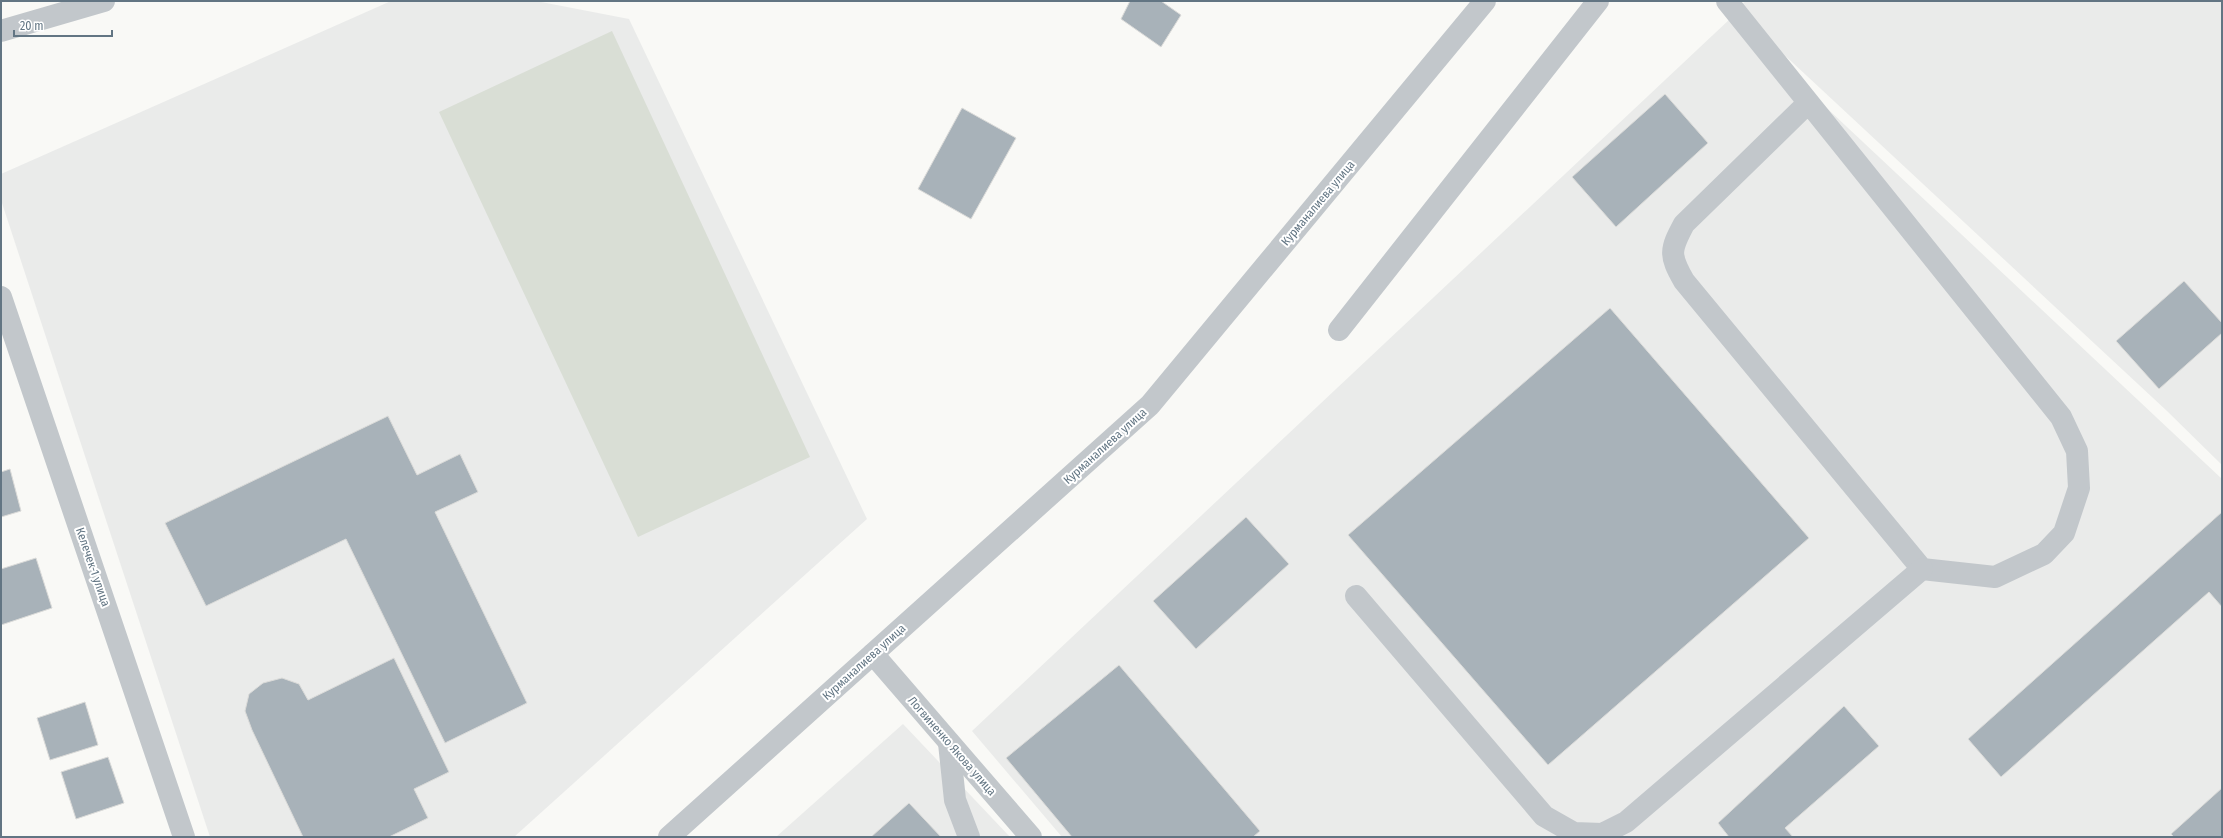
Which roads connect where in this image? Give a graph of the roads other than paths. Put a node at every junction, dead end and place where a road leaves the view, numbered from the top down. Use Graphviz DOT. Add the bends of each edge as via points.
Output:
graph roads {
  1 [pos="104,1"];
  2 [pos="1485,1"];
  3 [pos="1598,1"];
  4 [pos="1727,1"];
  5 [pos="1,32"];
  6 [pos="1808,103"];
  7 [pos="1,297"];
  8 [pos="1339,330"];
  9 [pos="1922,569"];
  10 [pos="1356,596"];
  11 [pos="872,654"];
  12 [pos="949,743"];
  13 [pos="184,837"];
  14 [pos="669,837"];
  15 [pos="969,837"];
  16 [pos="1031,837"];
  1 -- 5 [label="street"];
  2 -- 11 [label="street, Курманалиева улица" via="1150,405"];
  3 -- 8 [label="street"];
  4 -- 6 [label="street"];
  6 -- 9 [label="street" via="1684,224 1673,244 1675,265 1684,281"];
  6 -- 9 [label="street" via="2061,417 2077,451 2079,488 2064,533 2044,554 1995,577"];
  7 -- 13 [label="street, Келечек-1 улица"];
  9 -- 10 [label="street" via="1626,822 1602,834 1574,833 1544,816"];
  11 -- 12 [label="street, Логвиненко Якова улица"];
  11 -- 14 [label="street, Курманалиева улица"];
  12 -- 15 [label="street" via="955,800"];
  12 -- 16 [label="street, Логвиненко Якова улица"];
}
